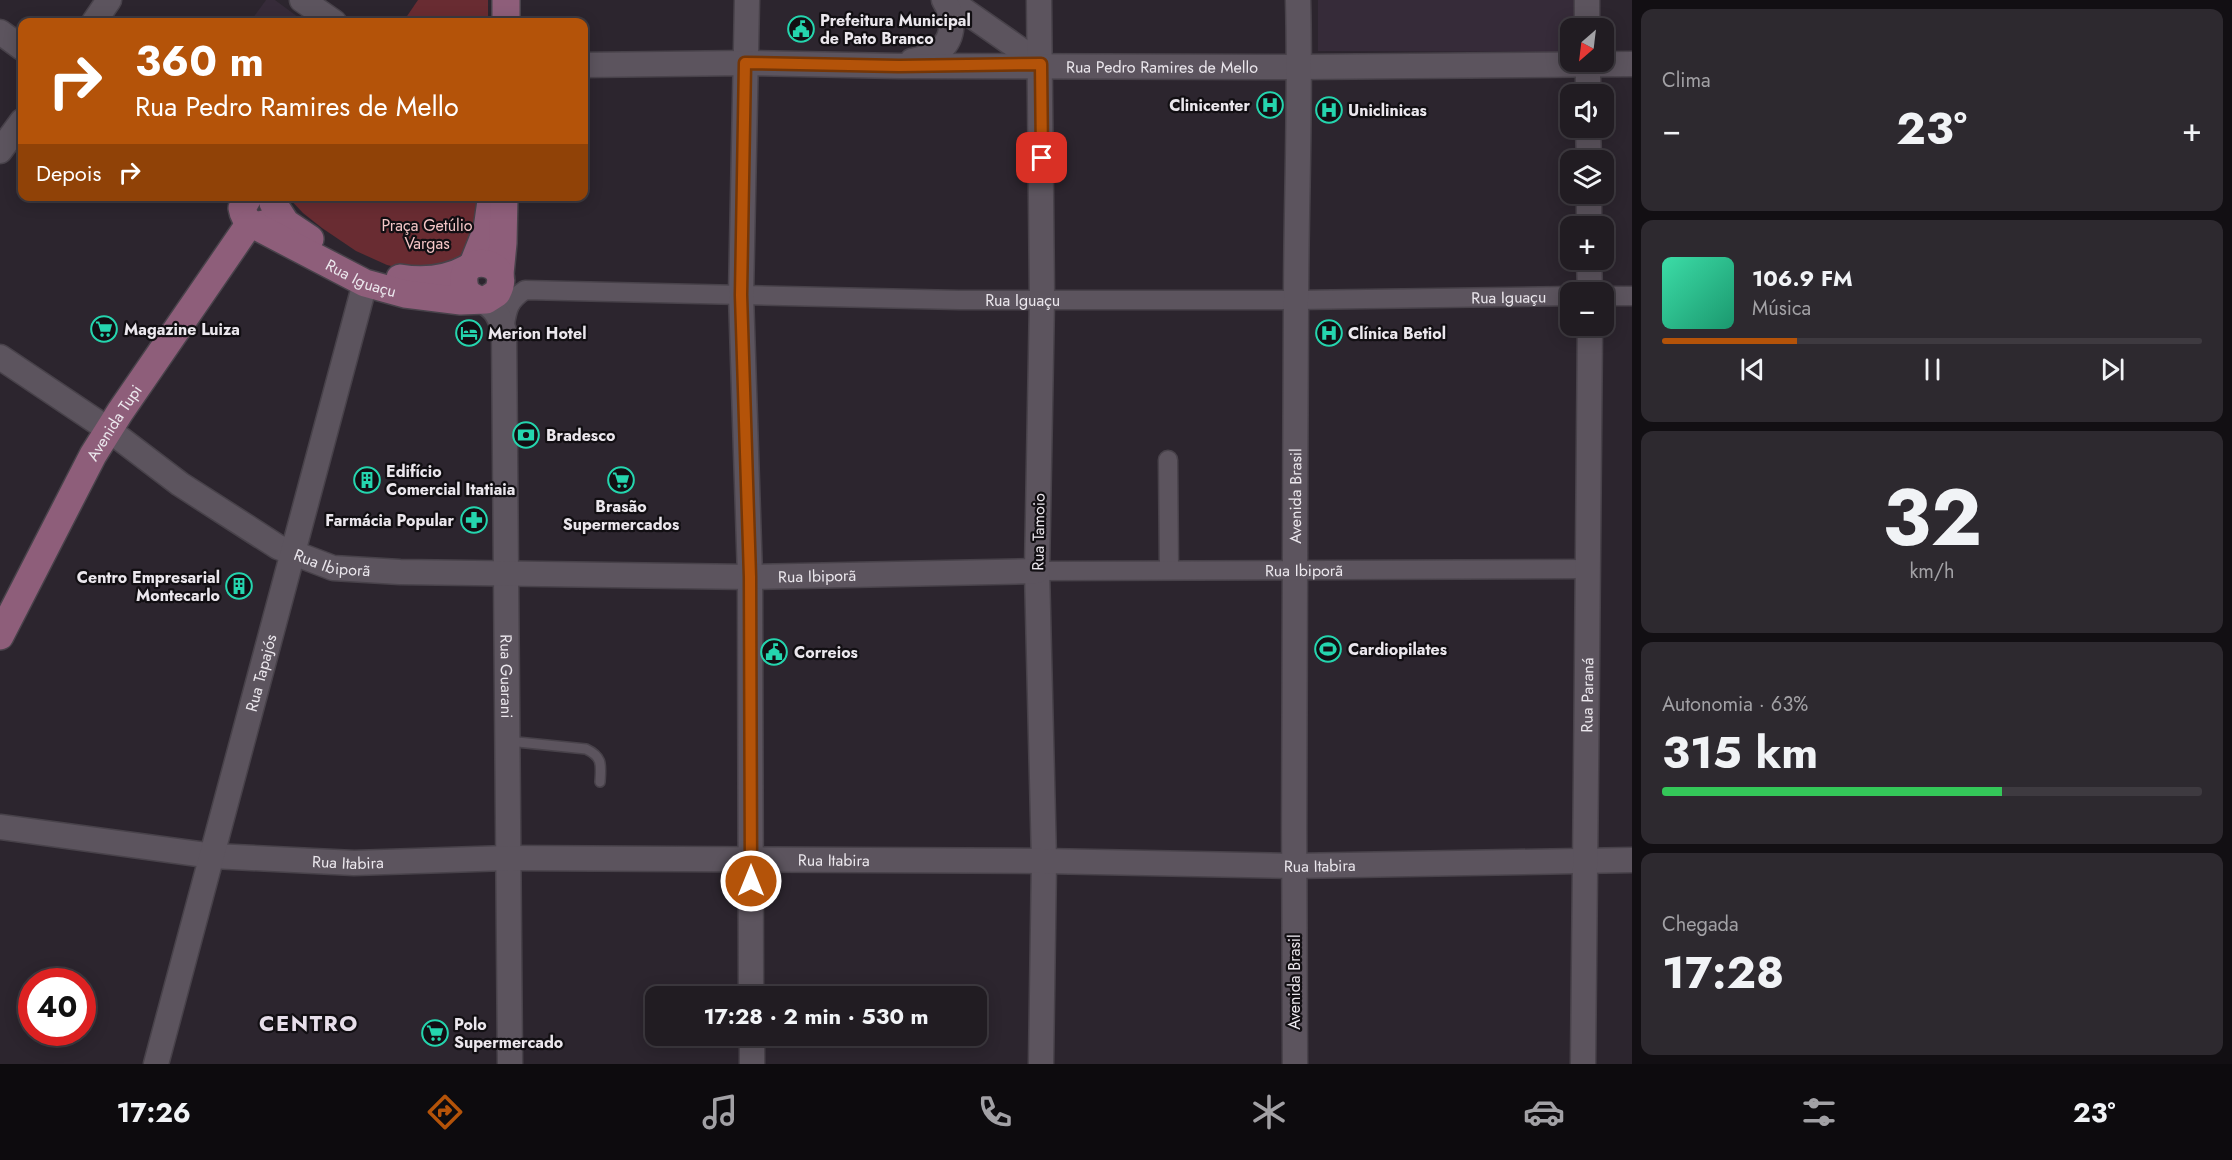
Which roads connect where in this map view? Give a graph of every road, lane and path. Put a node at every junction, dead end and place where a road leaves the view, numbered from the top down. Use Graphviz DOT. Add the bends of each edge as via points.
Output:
graph roads {
  1 [pos="110,0"];
  2 [pos="302,0"];
  3 [pos="494,0"];
  4 [pos="507,0"];
  5 [pos="747,0"];
  6 [pos="1038,0"];
  7 [pos="1298,0"];
  8 [pos="1587,0"];
  9 [pos="953,4"];
  10 [pos="97,18"];
  11 [pos="328,18"];
  12 [pos="494,18"];
  13 [pos="506,18"];
  14 [pos="1587,18"];
  15 [pos="0,32"];
  16 [pos="18,45"];
  17 [pos="745,63"];
  18 [pos="1560,63"];
  19 [pos="1041,64"];
  20 [pos="1614,64"];
  21 [pos="1632,64"];
  22 [pos="588,65"];
  23 [pos="899,66"];
  24 [pos="1300,67"];
  25 [pos="18,127"];
  26 [pos="0,152"];
  27 [pos="490,201"];
  28 [pos="504,201"];
  29 [pos="256,206"];
  30 [pos="471,266"];
  31 [pos="500,274"];
  32 [pos="365,283"];
  33 [pos="525,290"];
  34 [pos="741,295"];
  35 [pos="1560,296"];
  36 [pos="1614,296"];
  37 [pos="1632,296"];
  38 [pos="1042,299"];
  39 [pos="480,300"];
  40 [pos="1296,300"];
  41 [pos="504,331"];
  42 [pos="1590,336"];
  43 [pos="0,357"];
  44 [pos="101,425"];
  45 [pos="1168,460"];
  46 [pos="292,553"];
  47 [pos="1169,569"];
  48 [pos="1295,569"];
  49 [pos="1590,569"];
  50 [pos="1037,571"];
  51 [pos="505,572"];
  52 [pos="750,577"];
  53 [pos="0,596"];
  54 [pos="0,636"];
  55 [pos="507,741"];
  56 [pos="600,782"];
  57 [pos="0,827"];
  58 [pos="213,856"];
  59 [pos="508,858"];
  60 [pos="750,859"];
  61 [pos="1632,860"];
  62 [pos="1044,861"];
  63 [pos="1584,861"];
  64 [pos="1293,866"];
  65 [pos="752,986"];
  66 [pos="752,1046"];
  67 [pos="156,1064"];
  68 [pos="510,1064"];
  69 [pos="752,1064"];
  70 [pos="1041,1064"];
  71 [pos="1295,1064"];
  72 [pos="1583,1064"];
  1 -- 10 [label="street"];
  2 -- 11 [label="street"];
  3 -- 12 [label="main road"];
  4 -- 13 [label="main road"];
  5 -- 17 [label="street"];
  6 -- 9 [label="street" via="1033,16 1018,31 1009,32"];
  6 -- 19 [label="street, Rua Tamoio"];
  7 -- 24 [label="street, Avenida Brasil"];
  8 -- 14 [label="street"];
  9 -- 19 [label="street"];
  9 -- 23 [label="street" via="948,41 939,52"];
  15 -- 16 [label="street"];
  17 -- 22 [label="street, Rua Pedro Ramires de Mello"];
  17 -- 23 [label="street, Rua Pedro Ramires de Mello"];
  17 -- 34 [label="street"];
  18 -- 24 [label="street, Rua Pedro Ramires de Mello"];
  19 -- 23 [label="street, Rua Pedro Ramires de Mello"];
  19 -- 24 [label="street, Rua Pedro Ramires de Mello"];
  19 -- 38 [label="street, Rua Tamoio"];
  20 -- 21 [label="street, Rua Pedro Ramires de Mello"];
  24 -- 40 [label="street, Avenida Brasil"];
  25 -- 26 [label="street"];
  27 -- 30 [label="main road" via="486,229"];
  28 -- 31 [label="main road"];
  29 -- 30 [label="main road, Rua Iguaçu" via="356,264 385,276 437,280"];
  29 -- 32 [label="main road, Rua Iguaçu"];
  29 -- 44 [label="main road, Avenida Tupi"];
  30 -- 31 [label="main road" via="486,263"];
  30 -- 39 [label="main road" via="465,274 464,287"];
  31 -- 33 [label="street" via="507,283"];
  31 -- 39 [label="main road" via="497,293"];
  32 -- 39 [label="main road, Rua Iguaçu" via="443,300"];
  32 -- 46 [label="street, Rua Tapajós"];
  33 -- 34 [label="street, Rua Iguaçu"];
  33 -- 41 [label="street" via="510,303"];
  34 -- 38 [label="street, Rua Iguaçu"];
  34 -- 52 [label="street"];
  35 -- 40 [label="street, Rua Iguaçu"];
  36 -- 37 [label="street"];
  38 -- 40 [label="street, Rua Iguaçu"];
  38 -- 50 [label="street, Rua Tamoio"];
  39 -- 41 [label="street, Rua Guarani" via="496,311"];
  40 -- 48 [label="street, Avenida Brasil"];
  41 -- 51 [label="street, Rua Guarani"];
  42 -- 49 [label="street, Rua Paraná"];
  43 -- 44 [label="street, Rua Ibiporã"];
  44 -- 46 [label="street, Rua Ibiporã" via="180,484"];
  44 -- 53 [label="main road, Avenida Tupi"];
  44 -- 54 [label="main road, Avenida Tupi" via="93,455"];
  45 -- 47 [label="street"];
  46 -- 51 [label="street, Rua Ibiporã" via="333,568"];
  46 -- 58 [label="street, Rua Tapajós"];
  47 -- 48 [label="street, Rua Ibiporã"];
  47 -- 50 [label="street, Rua Ibiporã"];
  48 -- 49 [label="street, Rua Ibiporã"];
  48 -- 64 [label="street, Avenida Brasil"];
  49 -- 63 [label="street, Rua Paraná"];
  50 -- 52 [label="street, Rua Ibiporã"];
  50 -- 62 [label="street, Rua Tamoio"];
  51 -- 52 [label="street, Rua Ibiporã"];
  51 -- 55 [label="street, Rua Guarani"];
  52 -- 60 [label="street"];
  55 -- 56 [label="lane" via="596,753 601,763"];
  55 -- 59 [label="street, Rua Guarani"];
  57 -- 58 [label="street, Rua Itabira"];
  58 -- 59 [label="street, Rua Itabira" via="354,863"];
  58 -- 67 [label="street, Rua Tapajós"];
  59 -- 60 [label="street, Rua Itabira"];
  59 -- 68 [label="street, Rua Guarani"];
  60 -- 62 [label="street, Rua Itabira"];
  60 -- 65 [label="street"];
  61 -- 63 [label="street, Rua Itabira"];
  62 -- 64 [label="street, Rua Itabira"];
  62 -- 70 [label="street, Rua Tamoio"];
  63 -- 64 [label="street, Rua Itabira"];
  63 -- 72 [label="street, Rua Paraná"];
  64 -- 71 [label="street, Avenida Brasil"];
  66 -- 69 [label="street"];
}
